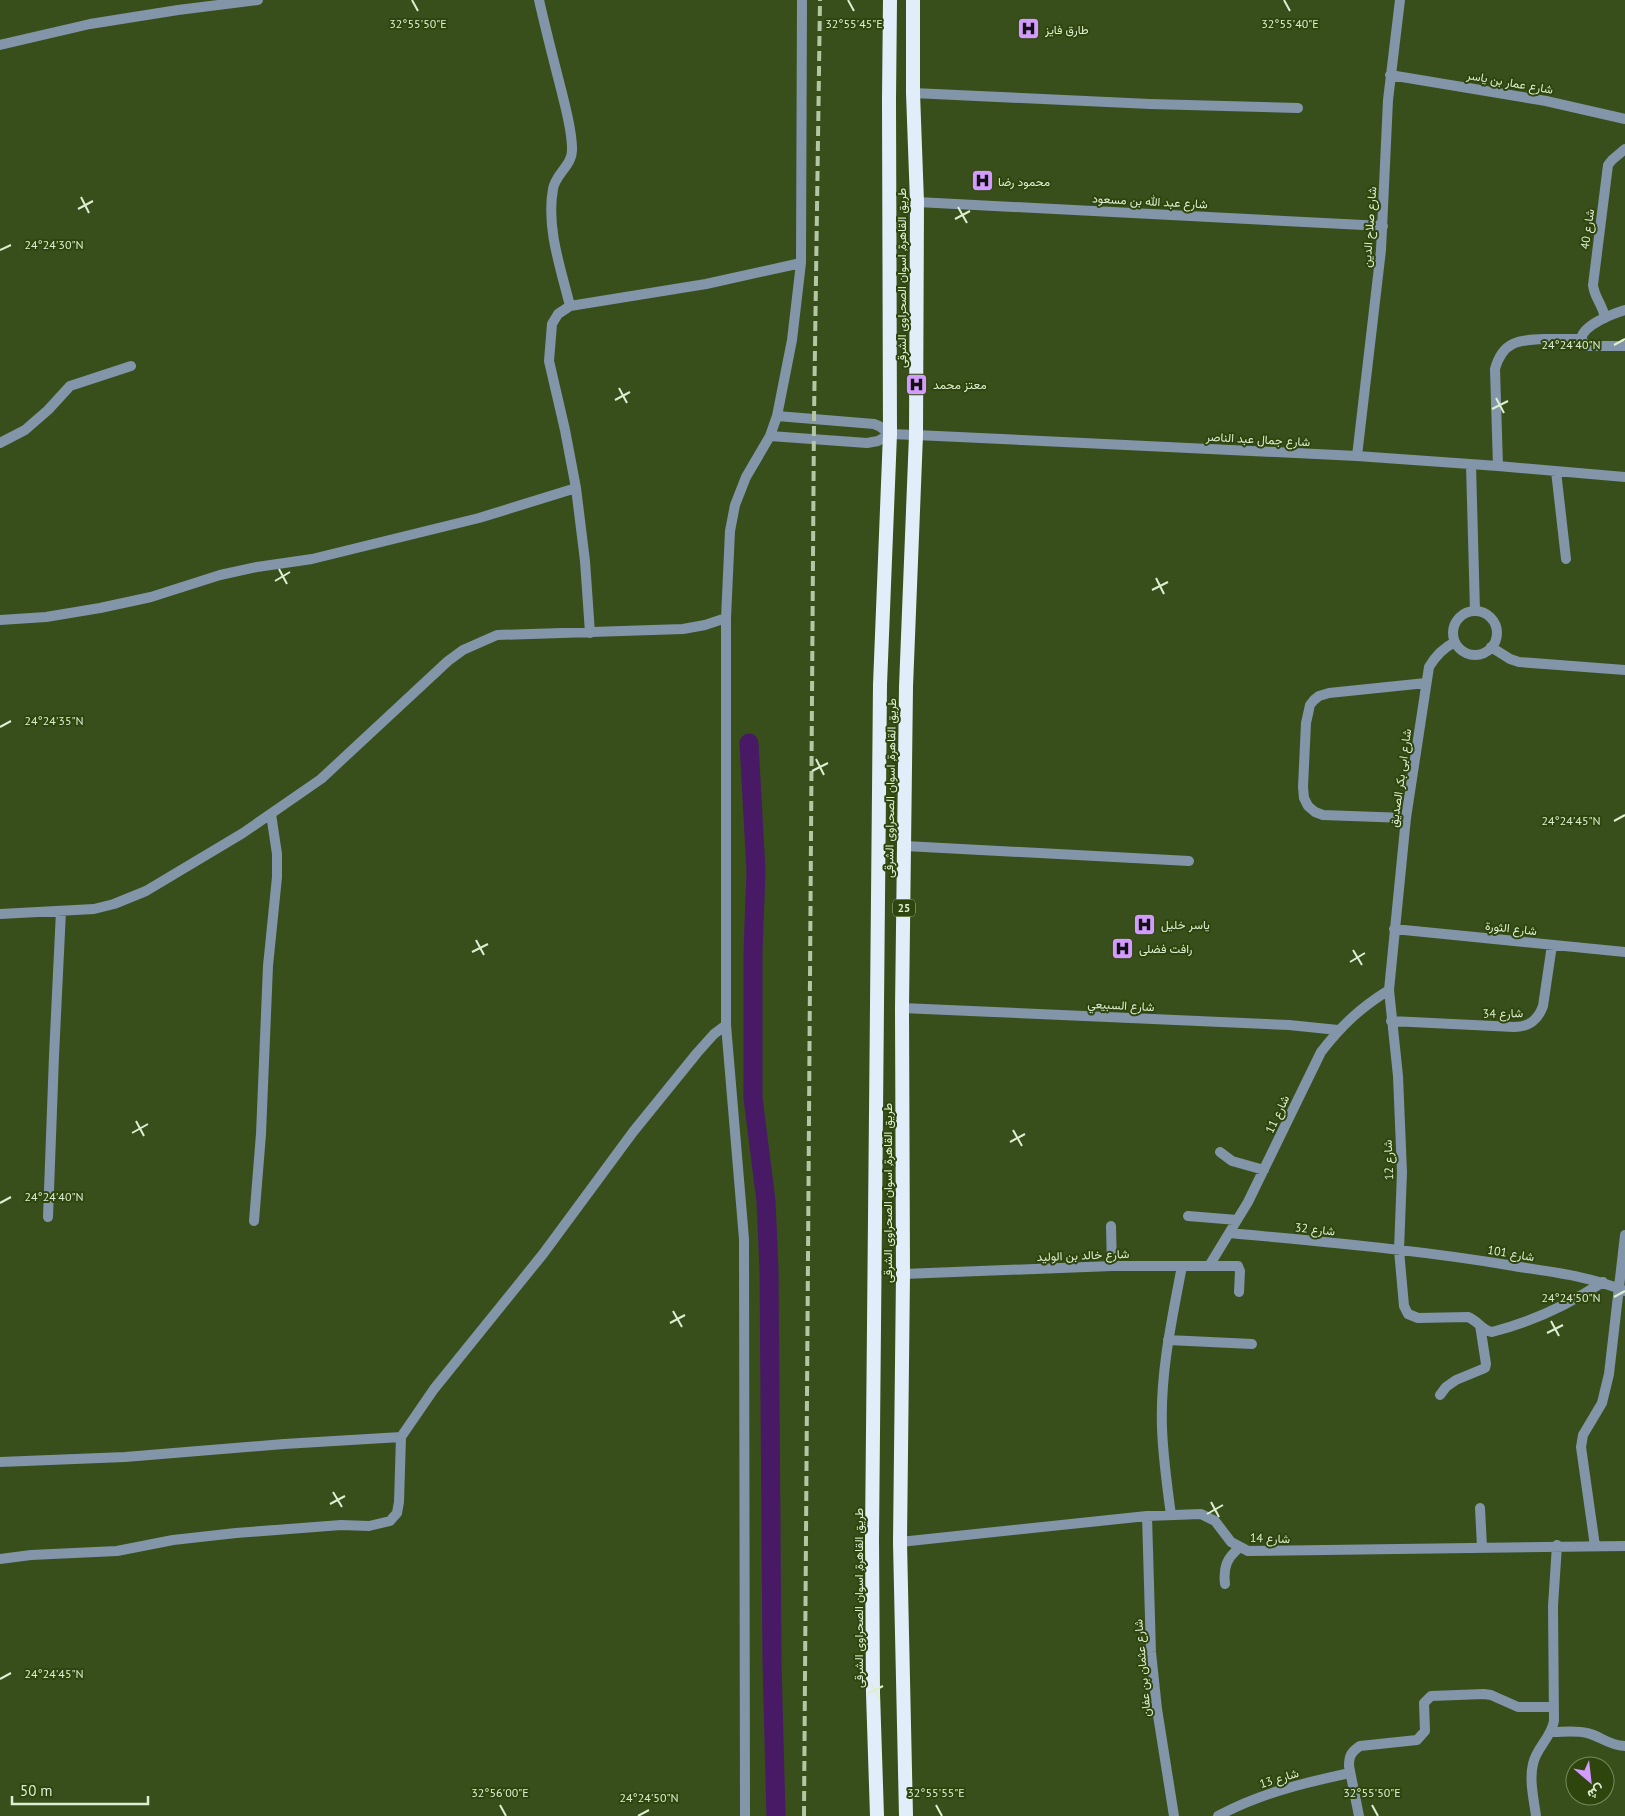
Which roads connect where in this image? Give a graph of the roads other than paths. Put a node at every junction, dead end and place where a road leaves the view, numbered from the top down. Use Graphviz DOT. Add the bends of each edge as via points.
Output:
graph roads {
  1 [pos="258,0"];
  2 [pos="539,0"];
  3 [pos="802,0"];
  4 [pos="890,0"];
  5 [pos="913,0"];
  6 [pos="1400,0"];
  7 [pos="0,45"];
  8 [pos="1390,75"];
  9 [pos="913,93"];
  10 [pos="1298,108"];
  11 [pos="1625,118"];
  12 [pos="1625,148"];
  13 [pos="916,202"];
  14 [pos="1383,226"];
  15 [pos="801,263"];
  16 [pos="570,306"];
  17 [pos="1625,310"];
  18 [pos="1605,318"];
  19 [pos="1581,339"];
  20 [pos="1625,346"];
  21 [pos="131,366"];
  22 [pos="777,416"];
  23 [pos="890,434"];
  24 [pos="916,435"];
  25 [pos="770,436"];
  26 [pos="0,443"];
  27 [pos="1357,456"];
  28 [pos="1471,465"];
  29 [pos="1498,466"];
  30 [pos="1556,471"];
  31 [pos="1625,477"];
  32 [pos="576,488"];
  33 [pos="1566,559"];
  34 [pos="1474,611"];
  35 [pos="726,618"];
  36 [pos="0,620"];
  37 [pos="590,633"];
  38 [pos="1455,642"];
  39 [pos="1491,647"];
  40 [pos="1625,670"];
  41 [pos="1426,682"];
  42 [pos="271,814"];
  43 [pos="1406,818"];
  44 [pos="905,846"];
  45 [pos="1189,861"];
  46 [pos="61,911"];
  47 [pos="0,914"];
  48 [pos="1394,929"];
  49 [pos="1552,945"];
  50 [pos="1625,952"];
  51 [pos="1389,990"];
  52 [pos="902,1008"];
  53 [pos="1391,1021"];
  54 [pos="726,1025"];
  55 [pos="1338,1030"];
  56 [pos="1220,1152"];
  57 [pos="1264,1170"];
  58 [pos="1188,1216"];
  59 [pos="48,1217"];
  60 [pos="254,1220"];
  61 [pos="1237,1220"];
  62 [pos="1111,1226"];
  63 [pos="1230,1233"];
  64 [pos="1625,1235"];
  65 [pos="1399,1250"];
  66 [pos="1112,1266"];
  67 [pos="1182,1266"];
  68 [pos="1209,1266"];
  69 [pos="902,1274"];
  70 [pos="1603,1282"];
  71 [pos="1622,1289"];
  72 [pos="1238,1292"];
  73 [pos="1480,1324"];
  74 [pos="1168,1340"];
  75 [pos="1252,1344"];
  76 [pos="1440,1395"];
  77 [pos="401,1437"];
  78 [pos="0,1462"];
  79 [pos="1480,1508"];
  80 [pos="1171,1515"];
  81 [pos="1147,1516"];
  82 [pos="900,1542"];
  83 [pos="1557,1545"];
  84 [pos="1595,1546"];
  85 [pos="1625,1546"];
  86 [pos="1482,1547"];
  87 [pos="1239,1548"];
  88 [pos="0,1559"];
  89 [pos="1225,1584"];
  90 [pos="1554,1707"];
  91 [pos="1551,1732"];
  92 [pos="1625,1746"];
  93 [pos="1350,1773"];
  94 [pos="745,1816"];
  95 [pos="877,1816"];
  96 [pos="906,1816"];
  97 [pos="1174,1816"];
  98 [pos="1218,1816"];
  99 [pos="1358,1816"];
  100 [pos="1536,1816"];
  1 -- 7 [label="street" via="90,24"];
  2 -- 16 [label="street" via="573,148 570,160 553,188 551,217"];
  3 -- 15 [label="street"];
  4 -- 23 [label="highway, طريق القاهرة, اسوان الصحراوى الشرقى / 25"];
  5 -- 9 [label="highway, طريق القاهرة, اسوان الصحراوى الشرقى / 25"];
  6 -- 8 [label="street, شارع صلاح الدين"];
  8 -- 11 [label="street, شارع عمار بن ياسر" via="1536,99"];
  8 -- 14 [label="street, شارع صلاح الدين"];
  9 -- 10 [label="street"];
  9 -- 13 [label="highway, طريق القاهرة, اسوان الصحراوى الشرقى / 25"];
  12 -- 18 [label="street, شارع 40" via="1608,165 1592,286"];
  13 -- 14 [label="street, شارع عبد الله بن مسعود"];
  13 -- 24 [label="highway, طريق القاهرة, اسوان الصحراوى الشرقى / 25"];
  14 -- 27 [label="street, شارع صلاح الدين"];
  15 -- 16 [label="street" via="706,284"];
  15 -- 22 [label="street" via="792,340"];
  16 -- 32 [label="street" via="558,314 552,324 549,362"];
  17 -- 18 [label="street"];
  18 -- 19 [label="street" via="1584,331"];
  19 -- 20 [label="street" via="1587,346"];
  19 -- 29 [label="street" via="1523,340 1513,343 1498,358 1495,369"];
  21 -- 26 [label="street" via="70,386 25,430"];
  22 -- 23 [label="street, شارع جمال عبد الناصر" via="874,424"];
  22 -- 25 [label="street"];
  23 -- 24 [label="street, شارع جمال عبد الناصر"];
  23 -- 25 [label="street, شارع جمال عبد الناصر" via="867,443"];
  23 -- 95 [label="highway, طريق القاهرة, اسوان الصحراوى الشرقى / 25" via="879,784 872,1529"];
  24 -- 27 [label="street, شارع جمال عبد الناصر"];
  24 -- 44 [label="highway, طريق القاهرة, اسوان الصحراوى الشرقى / 25" via="906,687"];
  25 -- 35 [label="street" via="746,477 735,505 730,531"];
  27 -- 28 [label="street, شارع جمال عبد الناصر"];
  28 -- 29 [label="street, شارع جمال عبد الناصر"];
  28 -- 34 [label="street"];
  29 -- 30 [label="street, شارع جمال عبد الناصر"];
  30 -- 31 [label="street, شارع جمال عبد الناصر"];
  30 -- 33 [label="street"];
  32 -- 36 [label="street" via="470,520 312,559 220,575 151,597 46,617"];
  32 -- 37 [label="street"];
  34 -- 38 [label="street" via="1467,612 1456,621 1453,628"];
  34 -- 39 [label="street" via="1493,620 1497,634"];
  35 -- 37 [label="street" via="683,629"];
  35 -- 54 [label="street"];
  37 -- 42 [label="street" via="498,635 463,650 428,678 321,779"];
  38 -- 39 [label="street" via="1472,655 1486,652"];
  38 -- 41 [label="street, شارع ابى بكر الصديق" via="1435,656"];
  39 -- 40 [label="street" via="1520,662"];
  41 -- 43 [label="street, شارع ابى بكر الصديق"];
  41 -- 43 [label="street" via="1319,696 1310,705 1306,723 1303,787 1308,806 1323,815"];
  42 -- 46 [label="street" via="134,897 94,909"];
  42 -- 60 [label="street" via="277,877 268,966 262,1124"];
  43 -- 48 [label="street, شارع ابى بكر الصديق"];
  44 -- 45 [label="street"];
  44 -- 52 [label="highway, طريق القاهرة, اسوان الصحراوى الشرقى / 25"];
  46 -- 47 [label="street"];
  46 -- 59 [label="street"];
  48 -- 49 [label="street, شارع الثورة"];
  48 -- 51 [label="street, شارع 12"];
  49 -- 50 [label="street, شارع الثورة"];
  49 -- 53 [label="street, شارع 34" via="1543,1006 1530,1024 1514,1028"];
  51 -- 53 [label="street, شارع 12"];
  51 -- 55 [label="street, شارع 11" via="1353,1015"];
  52 -- 55 [label="street, شارع السبيعي" via="1289,1025"];
  52 -- 69 [label="highway, طريق القاهرة, اسوان الصحراوى الشرقى / 25"];
  53 -- 65 [label="street, شارع 12" via="1398,1076 1402,1172"];
  54 -- 77 [label="street" via="697,1053 633,1132 543,1254 434,1389"];
  54 -- 94 [label="street" via="744,1239"];
  55 -- 57 [label="street, شارع 11" via="1308,1076"];
  56 -- 57 [label="street" via="1232,1161"];
  57 -- 61 [label="street, شارع 11"];
  58 -- 61 [label="street"];
  61 -- 63 [label="street, شارع 11"];
  62 -- 66 [label="street"];
  63 -- 65 [label="street, شارع 32"];
  63 -- 68 [label="street, شارع 11"];
  64 -- 71 [label="street"];
  65 -- 70 [label="street, شارع 101"];
  65 -- 73 [label="street, شارع 12" via="1404,1306 1408,1314 1418,1318 1468,1317"];
  66 -- 67 [label="street, شارع خالد بن الوليد"];
  66 -- 69 [label="street, شارع خالد بن الوليد"];
  67 -- 68 [label="street, شارع خالد بن الوليد"];
  67 -- 74 [label="street"];
  68 -- 72 [label="street, شارع خالد بن الوليد" via="1238,1266"];
  69 -- 82 [label="highway, طريق القاهرة, اسوان الصحراوى الشرقى / 25"];
  70 -- 71 [label="street, شارع 101"];
  70 -- 73 [label="street" via="1552,1311 1516,1325 1492,1332"];
  71 -- 84 [label="street" via="1605,1392 1583,1435 1581,1447"];
  73 -- 76 [label="street" via="1485,1368 1456,1380"];
  74 -- 75 [label="street"];
  74 -- 80 [label="street" via="1162,1427"];
  77 -- 78 [label="street" via="125,1458"];
  77 -- 88 [label="street" via="399,1502 397,1513 386,1523 236,1533 116,1551"];
  79 -- 86 [label="street"];
  80 -- 81 [label="street, شارع 14"];
  80 -- 87 [label="street, شارع 14" via="1201,1514 1208,1517 1216,1521"];
  81 -- 82 [label="street, شارع 14"];
  81 -- 97 [label="street, شارع عثمان بن عفان" via="1152,1661"];
  82 -- 96 [label="highway, طريق القاهرة, اسوان الصحراوى الشرقى / 25"];
  83 -- 84 [label="street, شارع 14"];
  83 -- 86 [label="street, شارع 14"];
  83 -- 90 [label="street" via="1553,1606"];
  84 -- 85 [label="street, شارع 14"];
  86 -- 87 [label="street, شارع 14" via="1258,1552"];
  87 -- 89 [label="street" via="1226,1563"];
  90 -- 91 [label="street"];
  90 -- 93 [label="street" via="1518,1707 1490,1694 1431,1696 1424,1702 1425,1731 1422,1736 1412,1742 1360,1746 1349,1758"];
  91 -- 92 [label="street" via="1590,1733 1606,1742"];
  91 -- 100 [label="street" via="1532,1764"];
  93 -- 98 [label="street, شارع 13" via="1276,1792"];
  93 -- 99 [label="street"];
}
